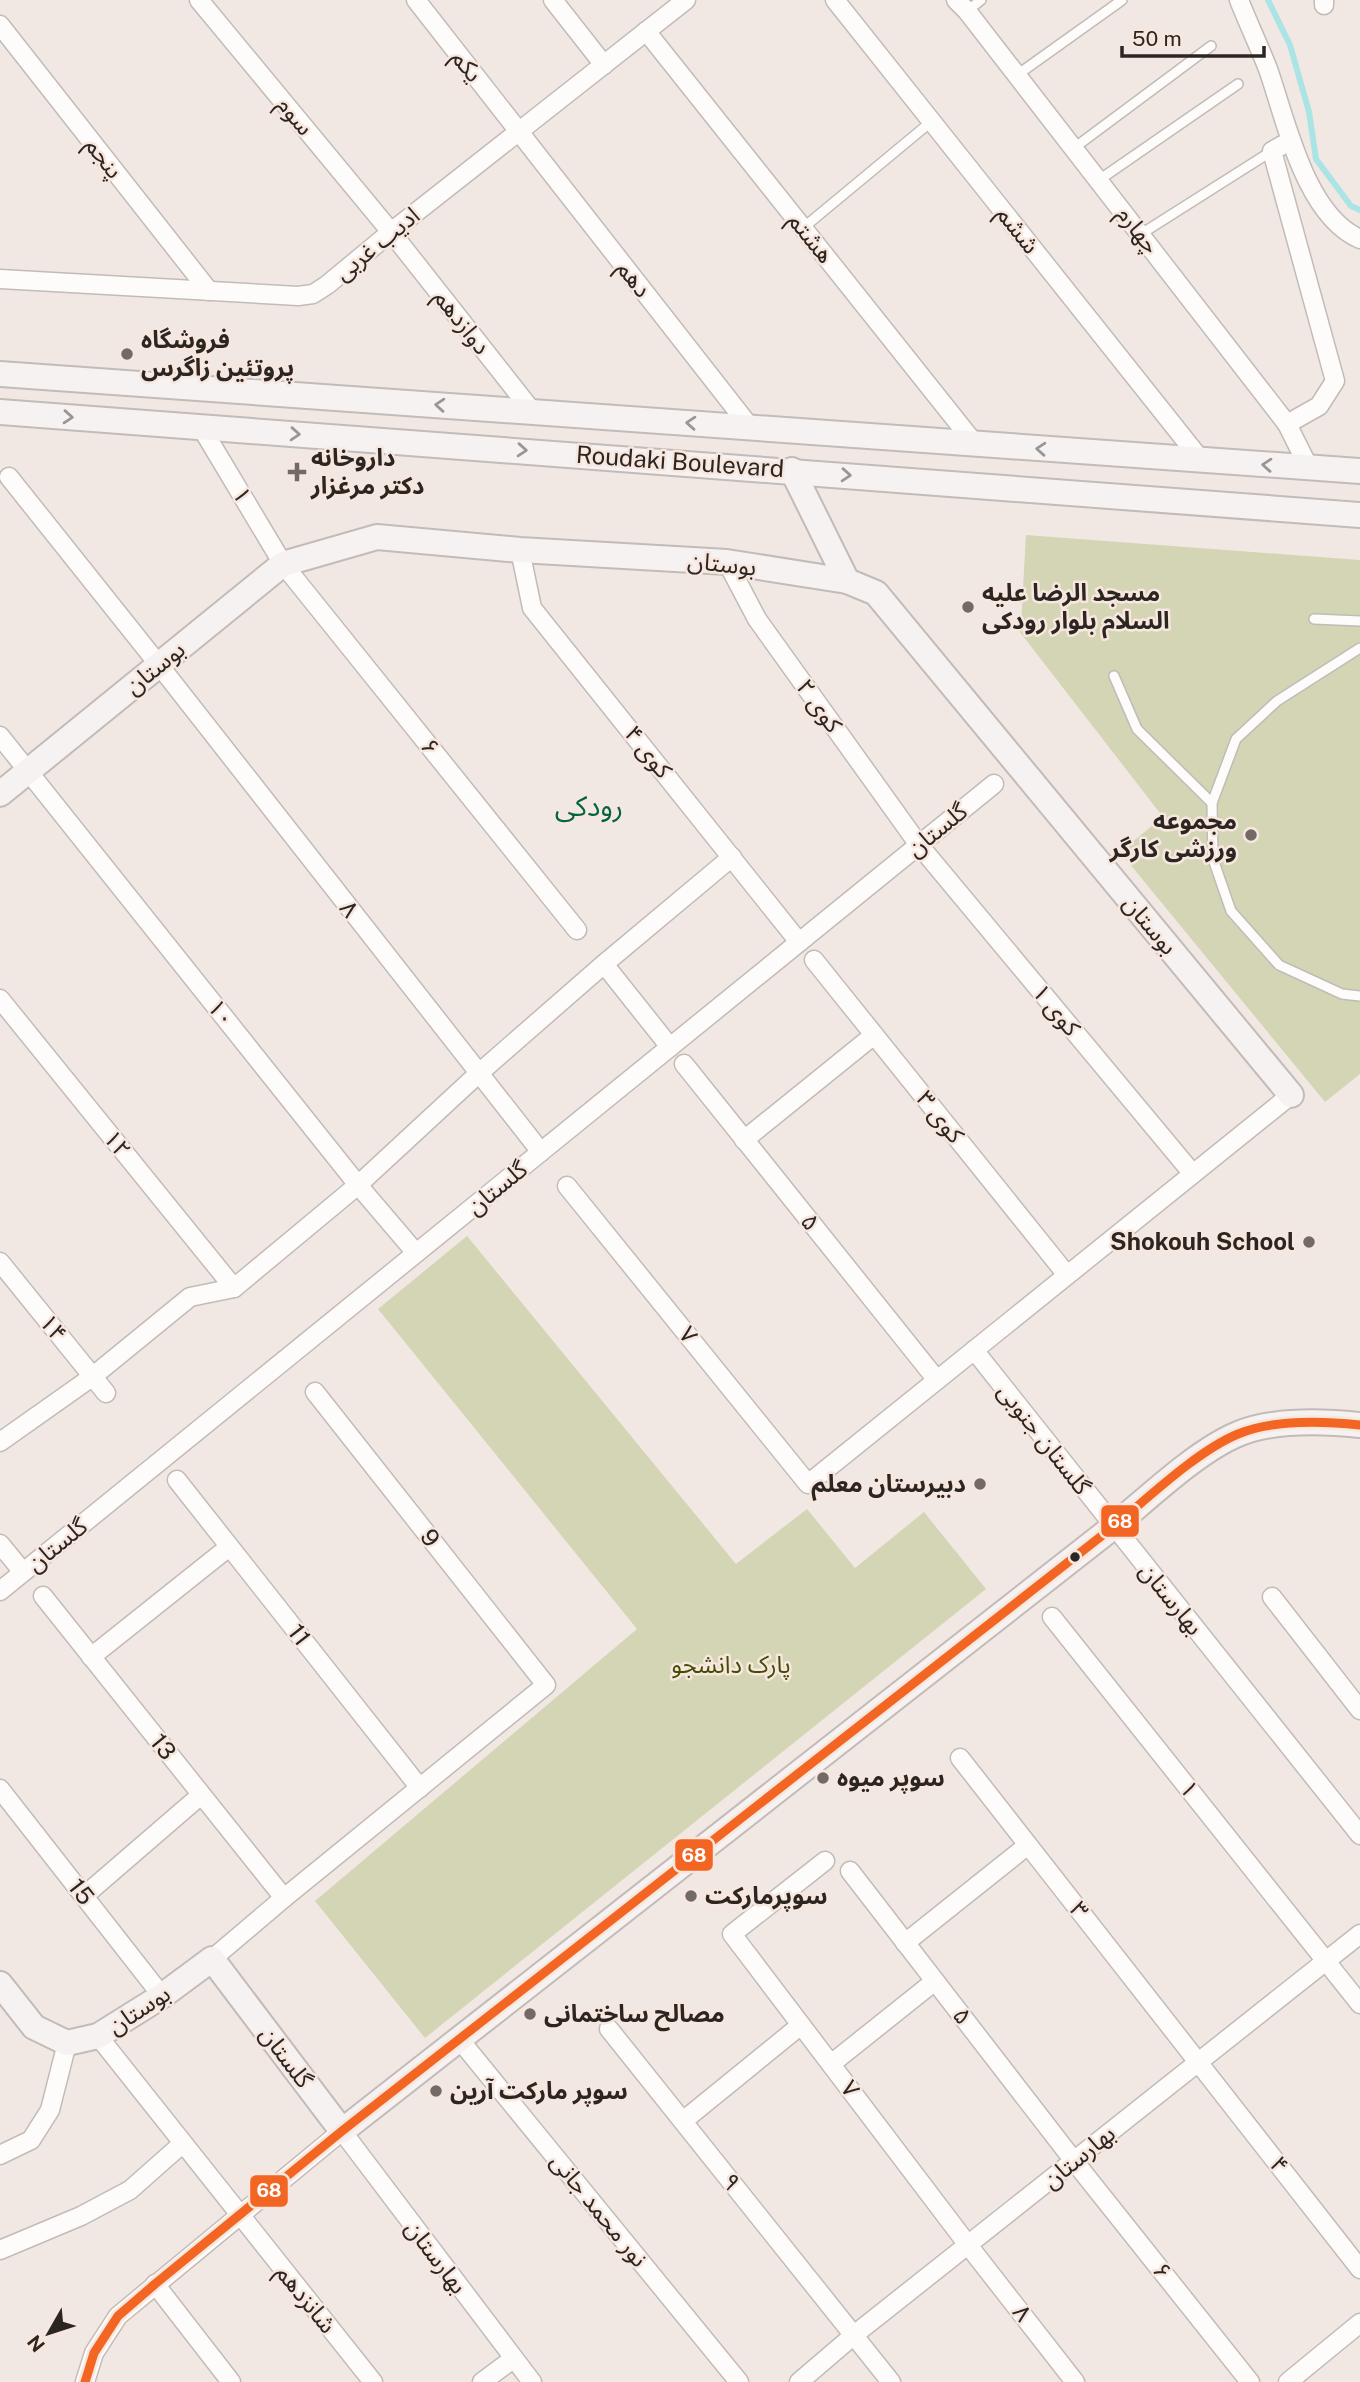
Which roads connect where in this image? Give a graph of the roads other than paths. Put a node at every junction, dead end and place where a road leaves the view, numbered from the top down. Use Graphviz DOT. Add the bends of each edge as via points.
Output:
graph roads {
  1 [pos="199,0"];
  2 [pos="416,0"];
  3 [pos="553,0"];
  4 [pos="686,0"];
  5 [pos="835,0"];
  6 [pos="1122,0"];
  7 [pos="1239,0"];
  8 [pos="968,4"];
  9 [pos="0,25"];
  10 [pos="646,32"];
  11 [pos="1211,46"];
  12 [pos="604,65"];
  13 [pos="1017,75"];
  14 [pos="1238,84"];
  15 [pos="932,121"];
  16 [pos="519,131"];
  17 [pos="1290,141"];
  18 [pos="1074,148"];
  19 [pos="1272,151"];
  20 [pos="1099,180"];
  21 [pos="803,228"];
  22 [pos="391,232"];
  23 [pos="1141,234"];
  24 [pos="1360,239"];
  25 [pos="0,279"];
  26 [pos="209,291"];
  27 [pos="0,374"];
  28 [pos="532,411"];
  29 [pos="0,412"];
  30 [pos="1287,424"];
  31 [pos="201,427"];
  32 [pos="750,428"];
  33 [pos="975,444"];
  34 [pos="1201,460"];
  35 [pos="1309,468"];
  36 [pos="792,471"];
  37 [pos="1360,471"];
  38 [pos="9,477"];
  39 [pos="1360,514"];
  40 [pos="520,550"];
  41 [pos="727,562"];
  42 [pos="283,564"];
  43 [pos="847,581"];
  44 [pos="1314,619"];
  45 [pos="1360,621"];
  46 [pos="1360,648"];
  47 [pos="159,665"];
  48 [pos="1114,676"];
  49 [pos="0,736"];
  50 [pos="28,771"];
  51 [pos="994,784"];
  52 [pos="0,794"];
  53 [pos="1212,803"];
  54 [pos="919,845"];
  55 [pos="732,857"];
  56 [pos="577,930"];
  57 [pos="799,942"];
  58 [pos="814,960"];
  59 [pos="604,964"];
  60 [pos="1360,996"];
  61 [pos="0,999"];
  62 [pos="874,1035"];
  63 [pos="670,1047"];
  64 [pos="684,1065"];
  65 [pos="478,1074"];
  66 [pos="1291,1095"];
  67 [pos="744,1140"];
  68 [pos="541,1152"];
  69 [pos="1193,1174"];
  70 [pos="358,1185"];
  71 [pos="568,1186"];
  72 [pos="416,1253"];
  73 [pos="0,1262"];
  74 [pos="1068,1275"];
  75 [pos="234,1288"];
  76 [pos="974,1350"];
  77 [pos="92,1377"];
  78 [pos="937,1380"];
  79 [pos="314,1392"];
  80 [pos="106,1393"];
  81 [pos="1360,1425"];
  82 [pos="0,1442"];
  83 [pos="177,1480"];
  84 [pos="1114,1527"];
  85 [pos="0,1544"];
  86 [pos="229,1547"];
  87 [pos="23,1572"];
  88 [pos="0,1591"];
  89 [pos="43,1596"];
  90 [pos="1272,1597"];
  91 [pos="1052,1616"];
  92 [pos="91,1657"];
  93 [pos="1357,1701"];
  94 [pos="960,1758"];
  95 [pos="420,1788"];
  96 [pos="0,1789"];
  97 [pos="201,1795"];
  98 [pos="1360,1835"];
  99 [pos="1028,1844"];
  100 [pos="825,1861"];
  101 [pos="850,1871"];
  102 [pos="84,1896"];
  103 [pos="284,1898"];
  104 [pos="1360,1934"];
  105 [pos="905,1943"];
  106 [pos="212,1959"];
  107 [pos="1326,1962"];
  108 [pos="935,1981"];
  109 [pos="0,1984"];
  110 [pos="162,1996"];
  111 [pos="1360,2004"];
  112 [pos="801,2025"];
  113 [pos="609,2029"];
  114 [pos="98,2036"];
  115 [pos="459,2039"];
  116 [pos="67,2042"];
  117 [pos="1198,2061"];
  118 [pos="831,2064"];
  119 [pos="682,2121"];
  120 [pos="342,2131"];
  121 [pos="182,2144"];
  122 [pos="0,2155"];
  123 [pos="1074,2161"];
  124 [pos="239,2216"];
  125 [pos="968,2245"];
  126 [pos="0,2250"];
  127 [pos="1360,2269"];
  128 [pos="155,2284"];
  129 [pos="1360,2323"];
  130 [pos="854,2335"];
  131 [pos="513,2359"];
  132 [pos="85,2382"];
  133 [pos="231,2382"];
  134 [pos="373,2382"];
  135 [pos="482,2382"];
  136 [pos="532,2382"];
  137 [pos="739,2382"];
  138 [pos="799,2382"];
  139 [pos="891,2382"];
  140 [pos="1075,2382"];
  141 [pos="1250,2382"];
  142 [pos="1288,2382"];
  1 -- 22 [label="street, سوم"];
  2 -- 16 [label="street, یکم"];
  3 -- 12 [label="street"];
  4 -- 10 [label="street, ادیب غربی"];
  5 -- 15 [label="street, ششم"];
  6 -- 13 [label="lane"];
  7 -- 17 [label="street" via="1268,68"];
  8 -- 13 [label="street, چهارم"];
  9 -- 26 [label="street, پنجم"];
  10 -- 12 [label="street, ادیب غربی"];
  10 -- 21 [label="street, هشتم"];
  11 -- 18 [label="lane"];
  12 -- 16 [label="street, ادیب غربی"];
  13 -- 18 [label="street, چهارم"];
  14 -- 20 [label="lane"];
  15 -- 21 [label="lane"];
  15 -- 34 [label="street, ششم"];
  16 -- 22 [label="street, ادیب غربی"];
  16 -- 32 [label="street, دهم"];
  17 -- 19 [label="street"];
  17 -- 24 [label="street" via="1320,203 1348,234"];
  18 -- 20 [label="street, چهارم"];
  19 -- 23 [label="lane"];
  19 -- 30 [label="street" via="1335,381 1319,406"];
  20 -- 23 [label="street, چهارم"];
  21 -- 33 [label="street, هشتم"];
  22 -- 26 [label="street, ادیب غربی" via="313,294"];
  22 -- 28 [label="street, دوازدهم"];
  23 -- 30 [label="street, چهارم"];
  25 -- 26 [label="street, ادیب غربی"];
  28 -- 27 [label="street, Roudaki Boulevard, one-way"];
  32 -- 28 [label="street, Roudaki Boulevard, one-way"];
  29 -- 31 [label="street, Roudaki Boulevard, one-way"];
  30 -- 35 [label="street, چهارم"];
  31 -- 36 [label="street, Roudaki Boulevard, one-way"];
  31 -- 42 [label="street, ۱"];
  32 -- 33 [label="street, Roudaki Boulevard"];
  34 -- 33 [label="street, Roudaki Boulevard, one-way"];
  35 -- 34 [label="street, Roudaki Boulevard, one-way"];
  35 -- 37 [label="street, Roudaki Boulevard"];
  36 -- 39 [label="street, Roudaki Boulevard, one-way"];
  36 -- 43 [label="street"];
  38 -- 47 [label="street"];
  40 -- 41 [label="street, بوستان"];
  40 -- 42 [label="street, بوستان" via="377,537"];
  40 -- 55 [label="street, کوی ۴" via="532,608"];
  41 -- 43 [label="street, بوستان"];
  41 -- 54 [label="street, کوی ۲" via="757,619"];
  42 -- 47 [label="street, بوستان"];
  42 -- 56 [label="street, ۶"];
  43 -- 66 [label="street, بوستان" via="876,593"];
  44 -- 45 [label="lane"];
  46 -- 53 [label="lane" via="1276,701 1236,739"];
  47 -- 50 [label="street, بوستان"];
  47 -- 65 [label="street, ۸"];
  48 -- 53 [label="lane" via="1137,729"];
  49 -- 50 [label="street"];
  50 -- 52 [label="street, بوستان"];
  50 -- 70 [label="street, ۱۰"];
  51 -- 54 [label="street, گلستان"];
  53 -- 60 [label="lane" via="1213,859 1231,911 1279,965 1342,994"];
  54 -- 57 [label="street, گلستان"];
  54 -- 69 [label="street, کوی ۱"];
  55 -- 57 [label="street, کوی ۴"];
  55 -- 59 [label="street"];
  57 -- 63 [label="street, گلستان"];
  58 -- 62 [label="street, کوی ۳"];
  59 -- 63 [label="street"];
  59 -- 65 [label="street"];
  61 -- 75 [label="street, ۱۲"];
  62 -- 67 [label="street"];
  62 -- 74 [label="street, کوی ۳"];
  63 -- 68 [label="street, گلستان"];
  64 -- 67 [label="street, ۵"];
  65 -- 68 [label="street, ۸"];
  65 -- 70 [label="street"];
  66 -- 69 [label="street"];
  67 -- 78 [label="street, ۵"];
  68 -- 72 [label="street, گلستان"];
  69 -- 74 [label="street"];
  70 -- 72 [label="street, ۱۰"];
  70 -- 75 [label="street"];
  71 -- 78 [label="street, ۷" via="808,1484"];
  72 -- 87 [label="street, گلستان"];
  73 -- 77 [label="street, ۱۴"];
  74 -- 76 [label="street"];
  75 -- 77 [label="street" via="190,1297"];
  76 -- 78 [label="street"];
  76 -- 84 [label="street, گلستان جنوبی"];
  77 -- 80 [label="street, ۱۴"];
  77 -- 82 [label="street"];
  79 -- 95 [label="street, 9" via="546,1685"];
  81 -- 84 [label="street" via="1286,1423 1238,1434 1196,1459"];
  83 -- 86 [label="street, 11"];
  84 -- 98 [label="street, بهارستان"];
  84 -- 115 [label="street"];
  85 -- 87 [label="street"];
  86 -- 92 [label="street"];
  86 -- 95 [label="street, 11"];
  87 -- 88 [label="street, گلستان"];
  89 -- 92 [label="street, 13"];
  90 -- 93 [label="street"];
  91 -- 107 [label="street, ۱"];
  92 -- 97 [label="street, 13"];
  94 -- 99 [label="street, ۳"];
  95 -- 103 [label="street"];
  96 -- 102 [label="street, 15"];
  97 -- 102 [label="street"];
  97 -- 103 [label="street, 13"];
  99 -- 105 [label="street"];
  99 -- 117 [label="street, ۳"];
  100 -- 112 [label="street, ۷" via="732,1934"];
  101 -- 105 [label="street, ۵"];
  102 -- 110 [label="street, 15"];
  103 -- 106 [label="street"];
  104 -- 107 [label="street, بهارستان"];
  105 -- 108 [label="street, ۵"];
  106 -- 110 [label="street, بوستان"];
  106 -- 120 [label="street, گلستان"];
  107 -- 111 [label="street, ۱"];
  107 -- 117 [label="street, بهارستان"];
  108 -- 118 [label="street"];
  108 -- 123 [label="street, ۵"];
  109 -- 116 [label="street" via="34,2027"];
  110 -- 114 [label="street, بوستان"];
  112 -- 118 [label="street, ۷"];
  112 -- 119 [label="street"];
  113 -- 119 [label="street, ۹"];
  114 -- 116 [label="street, بوستان"];
  114 -- 121 [label="street, شانزدهم"];
  115 -- 120 [label="street"];
  115 -- 137 [label="street, نور محمد جانی"];
  116 -- 122 [label="street" via="50,2110 31,2140"];
  117 -- 123 [label="street, بهارستان"];
  117 -- 127 [label="street, ۴"];
  118 -- 125 [label="street, ۷"];
  119 -- 130 [label="street, ۹"];
  120 -- 124 [label="street"];
  120 -- 131 [label="street, بهارستان"];
  121 -- 124 [label="street, شانزدهم"];
  121 -- 126 [label="street" via="130,2190"];
  123 -- 125 [label="street, بهارستان"];
  123 -- 141 [label="street, ۶"];
  124 -- 128 [label="street"];
  124 -- 134 [label="street, شانزدهم"];
  125 -- 130 [label="street, بهارستان"];
  125 -- 140 [label="street, ۸"];
  128 -- 132 [label="street" via="118,2316 94,2353"];
  128 -- 133 [label="street"];
  129 -- 142 [label="street"];
  130 -- 138 [label="street, بهارستان"];
  130 -- 139 [label="street"];
  131 -- 135 [label="street"];
  131 -- 136 [label="street, بهارستان"];
}
